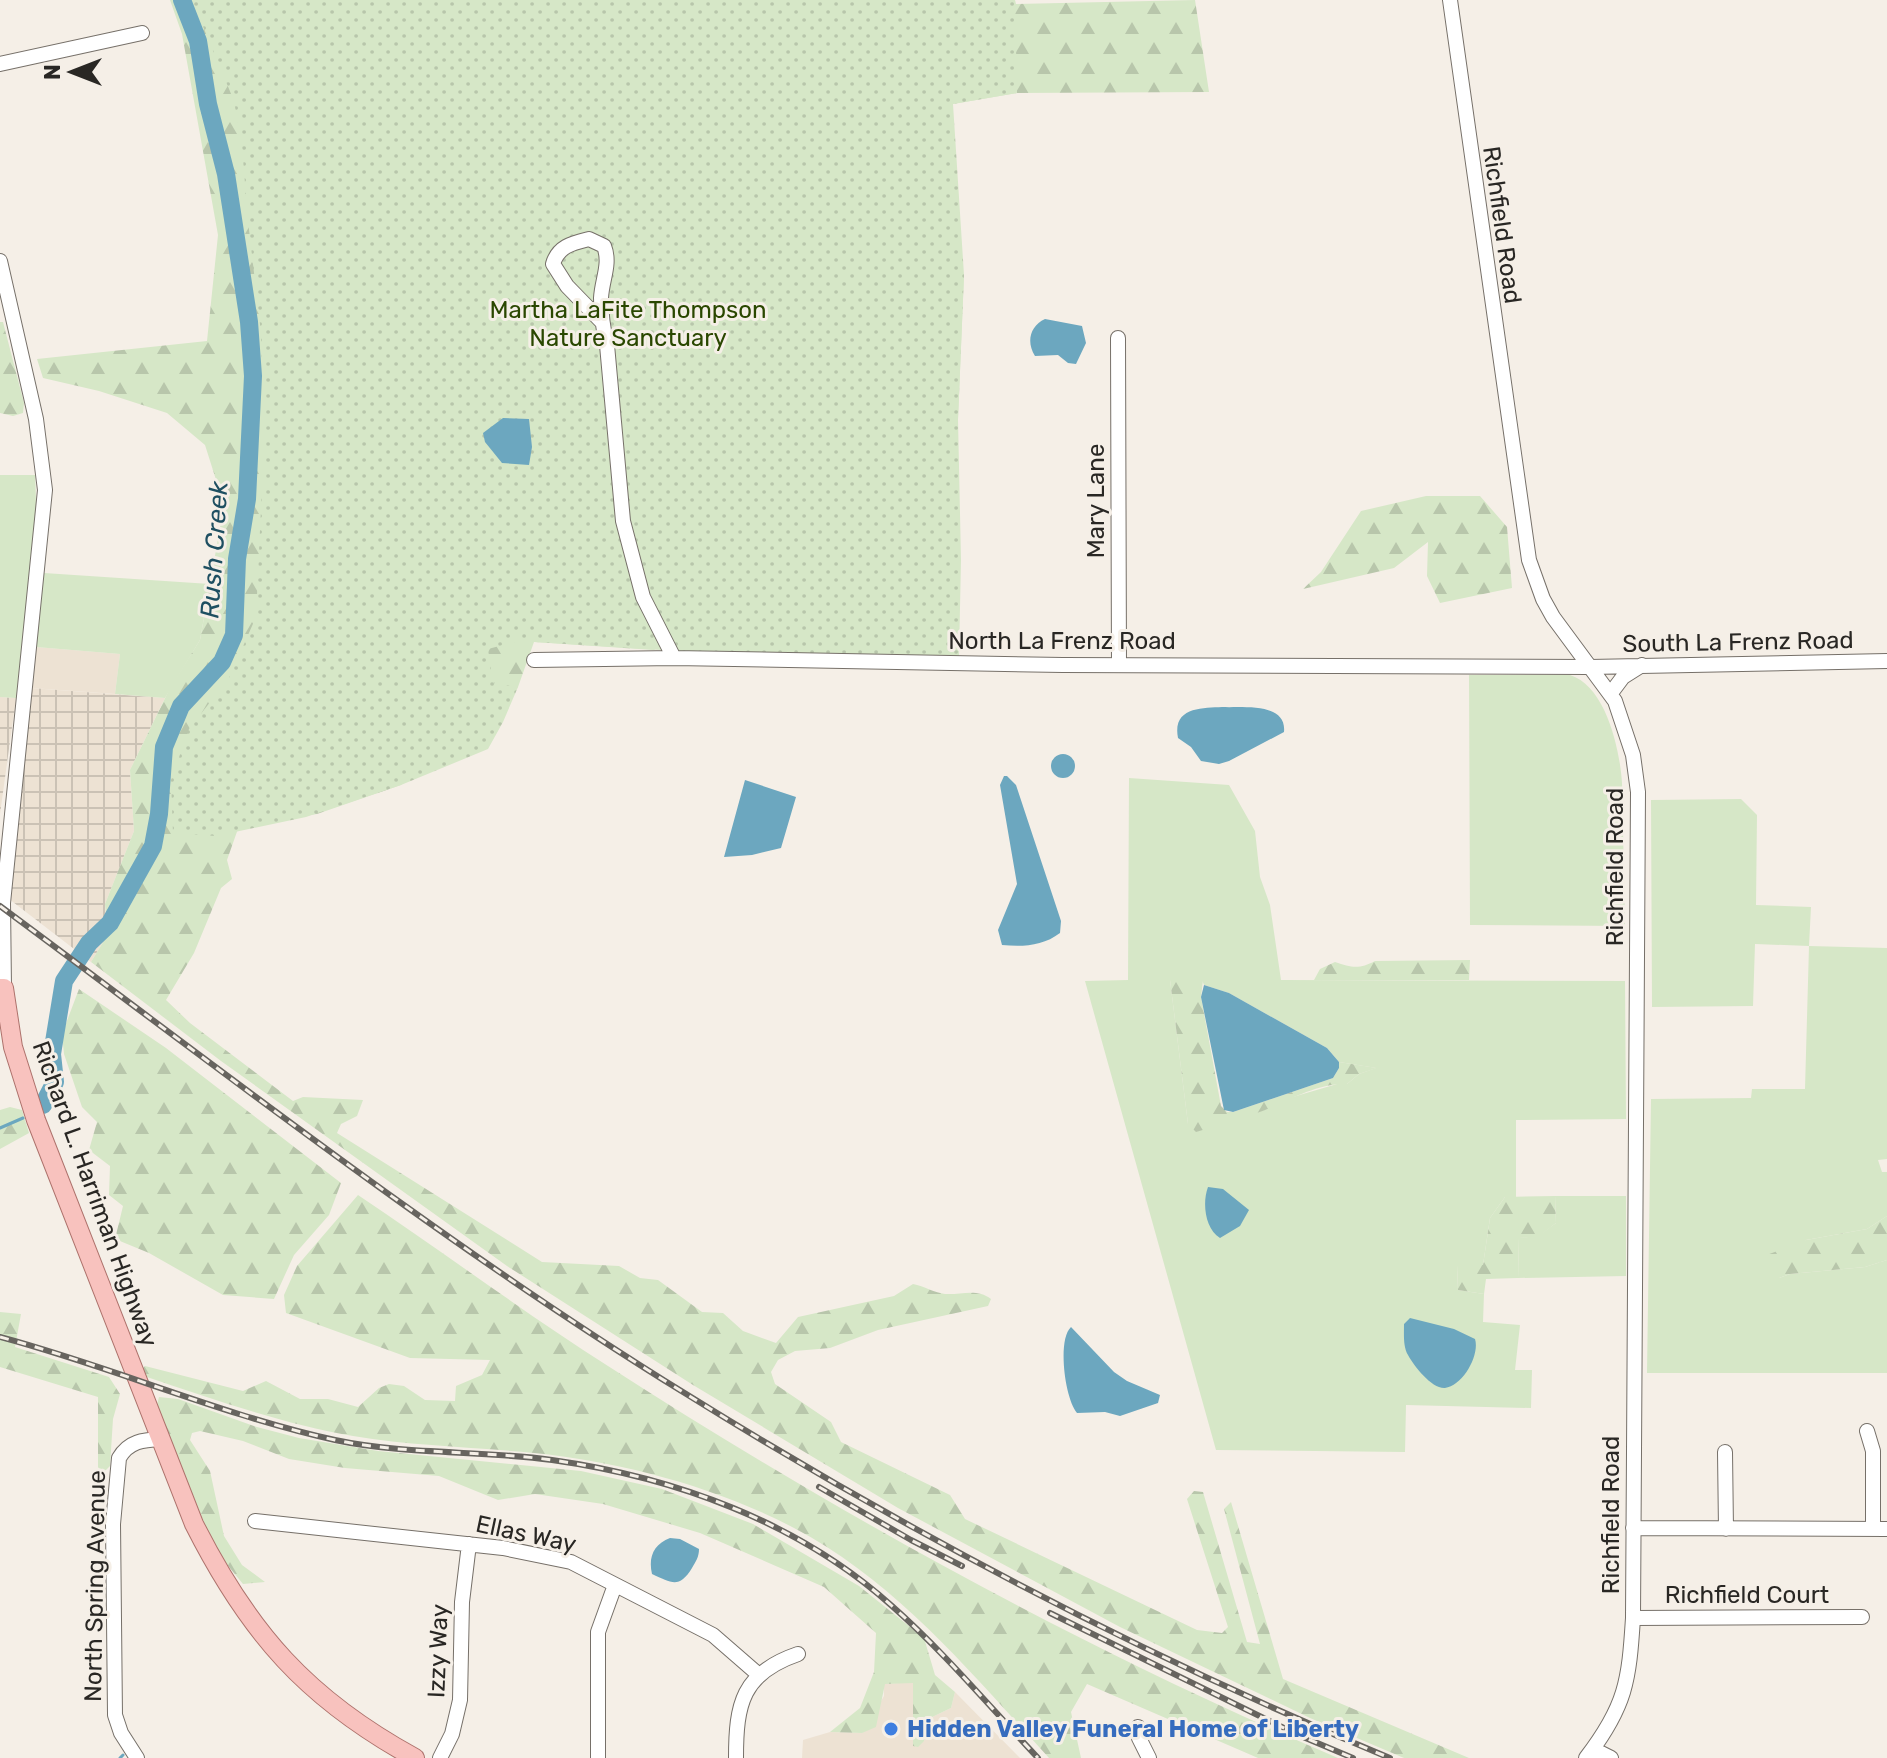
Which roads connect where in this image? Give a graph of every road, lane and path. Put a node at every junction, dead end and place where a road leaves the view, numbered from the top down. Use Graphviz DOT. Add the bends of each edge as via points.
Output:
graph roads {
  1 [pos="1450,0"];
  2 [pos="142,33"];
  3 [pos="0,64"];
  4 [pos="0,261"];
  5 [pos="602,322"];
  6 [pos="1118,338"];
  7 [pos="674,658"];
  8 [pos="534,660"];
  9 [pos="1887,661"];
  10 [pos="1119,665"];
  11 [pos="1643,665"];
  12 [pos="1590,667"];
  13 [pos="1611,693"];
  14 [pos="2,988"];
  15 [pos="0,1034"];
  16 [pos="19,1068"];
  17 [pos="1867,1431"];
  18 [pos="161,1439"];
  19 [pos="1725,1452"];
  20 [pos="255,1521"];
  21 [pos="1633,1528"];
  22 [pos="1726,1529"];
  23 [pos="1880,1529"];
  24 [pos="469,1544"];
  25 [pos="615,1585"];
  26 [pos="1862,1617"];
  27 [pos="1633,1618"];
  28 [pos="798,1654"];
  29 [pos="759,1675"];
  30 [pos="1138,1727"];
  31 [pos="1589,1753"];
  32 [pos="137,1758"];
  33 [pos="415,1758"];
  34 [pos="440,1758"];
  35 [pos="598,1758"];
  36 [pos="736,1758"];
  37 [pos="1149,1758"];
  38 [pos="1611,1758"];
  1 -- 12 [label="street, Richfield Road" via="1529,560 1548,608"];
  2 -- 3 [label="street"];
  4 -- 14 [label="street, Richard L. Harriman Highway" via="36,419 45,490 3,903"];
  5 -- 5 [label="street" via="609,257 604,246 589,239 565,247 553,264"];
  5 -- 7 [label="street" via="623,521 643,597"];
  6 -- 10 [label="street, Mary Lane"];
  7 -- 8 [label="street, North La Frenz Road"];
  7 -- 10 [label="street, North La Frenz Road"];
  9 -- 11 [label="street, South La Frenz Road"];
  10 -- 12 [label="street, North La Frenz Road"];
  11 -- 12 [label="street, South La Frenz Road"];
  11 -- 13 [label="street" via="1623,677"];
  12 -- 13 [label="street, Richfield Road"];
  13 -- 21 [label="street, Richfield Road" via="1629,737 1638,792"];
  14 -- 16 [label="main road, Richard L. Harriman Highway"];
  15 -- 16 [label="main road"];
  16 -- 18 [label="main road, Richard L. Harriman Highway"];
  17 -- 23 [label="street"];
  18 -- 32 [label="street, North Spring Avenue" via="133,1443 119,1458 113,1524 115,1715"];
  18 -- 33 [label="main road, Richard L. Harriman Highway" via="194,1524 251,1619 305,1683"];
  19 -- 22 [label="street"];
  20 -- 24 [label="street, Ellas Way"];
  21 -- 22 [label="street"];
  21 -- 27 [label="street, Richfield Road"];
  22 -- 23 [label="street"];
  24 -- 25 [label="street, Ellas Way" via="550,1556"];
  24 -- 34 [label="street, Izzy Way" via="460,1700"];
  25 -- 29 [label="street, Ellas Way" via="713,1635"];
  25 -- 35 [label="street" via="598,1632"];
  26 -- 27 [label="street, Richfield Court"];
  27 -- 31 [label="street, Richfield Road" via="1624,1692 1607,1730"];
  28 -- 29 [label="street" via="774,1662"];
  29 -- 36 [label="street" via="736,1720"];
  30 -- 37 [label="street"];
  31 -- 38 [label="street"];
}
